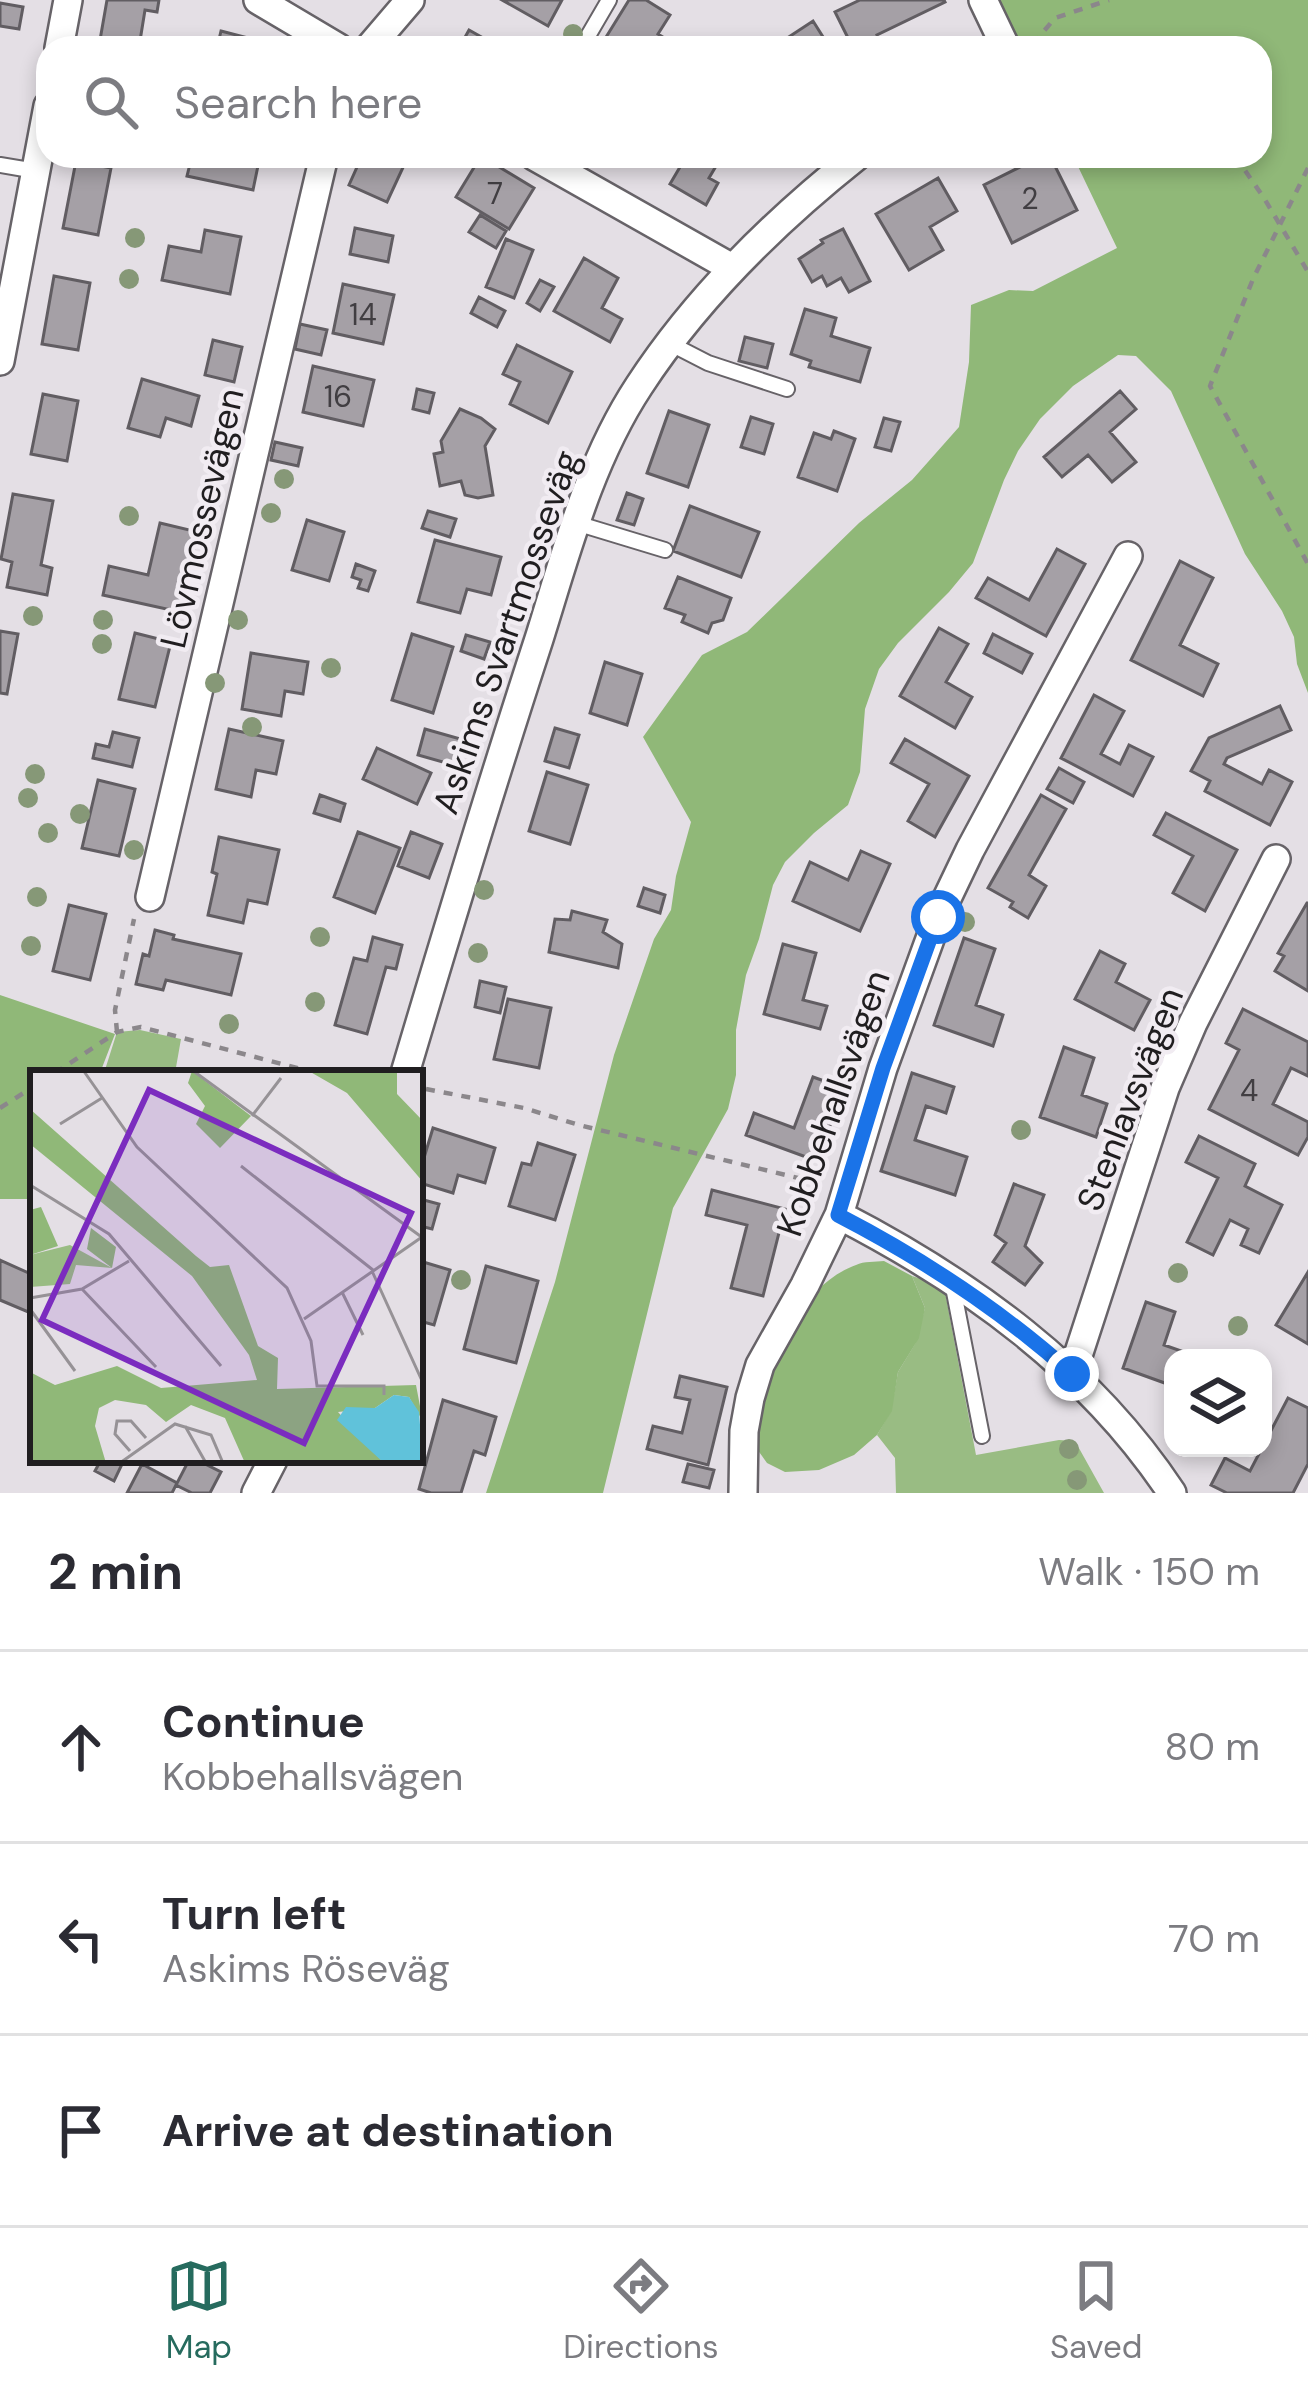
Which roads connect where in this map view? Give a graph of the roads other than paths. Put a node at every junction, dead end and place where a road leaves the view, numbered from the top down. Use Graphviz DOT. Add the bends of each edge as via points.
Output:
graph roads {
  1 [pos="68,0"];
  2 [pos="258,0"];
  3 [pos="410,0"];
  4 [pos="610,0"];
  5 [pos="983,0"];
  6 [pos="61,36"];
  7 [pos="319,36"];
  8 [pos="379,36"];
  9 [pos="588,36"];
  10 [pos="1000,36"];
  11 [pos="0,165"];
  12 [pos="37,168"];
  13 [pos="321,168"];
  14 [pos="555,168"];
  15 [pos="842,168"];
  16 [pos="36,171"];
  17 [pos="732,268"];
  18 [pos="671,344"];
  19 [pos="0,361"];
  20 [pos="787,389"];
  21 [pos="576,523"];
  22 [pos="665,550"];
  23 [pos="1128,556"];
  24 [pos="1276,860"];
  25 [pos="150,897"];
  26 [pos="406,1070"];
  27 [pos="843,1202"];
  28 [pos="952,1280"];
  29 [pos="1072,1374"];
  30 [pos="982,1436"];
  31 [pos="269,1463"];
  32 [pos="256,1493"];
  33 [pos="742,1493"];
  34 [pos="1172,1493"];
  1 -- 6 [label="street"];
  2 -- 7 [label="street"];
  3 -- 8 [label="street"];
  4 -- 9 [label="lane"];
  5 -- 10 [label="street"];
  11 -- 16 [label="lane"];
  12 -- 16 [label="street"];
  13 -- 25 [label="street, Lövmossevägen"];
  14 -- 17 [label="street"];
  15 -- 17 [label="street, Askims Svartmosseväg"];
  16 -- 19 [label="street"];
  17 -- 18 [label="street, Askims Svartmosseväg"];
  18 -- 20 [label="lane"];
  18 -- 21 [label="street, Askims Svartmosseväg" via="621,417"];
  21 -- 22 [label="lane"];
  21 -- 26 [label="street, Askims Svartmosseväg"];
  23 -- 27 [label="street, Kobbehallsvägen" via="938,917"];
  24 -- 29 [label="street, Stenlavsvägen" via="1165,1088"];
  27 -- 28 [label="street"];
  27 -- 33 [label="street, Kobbehallsvägen" via="760,1365 744,1431"];
  28 -- 29 [label="street"];
  28 -- 30 [label="lane"];
  29 -- 34 [label="street"];
  31 -- 32 [label="street"];
}
